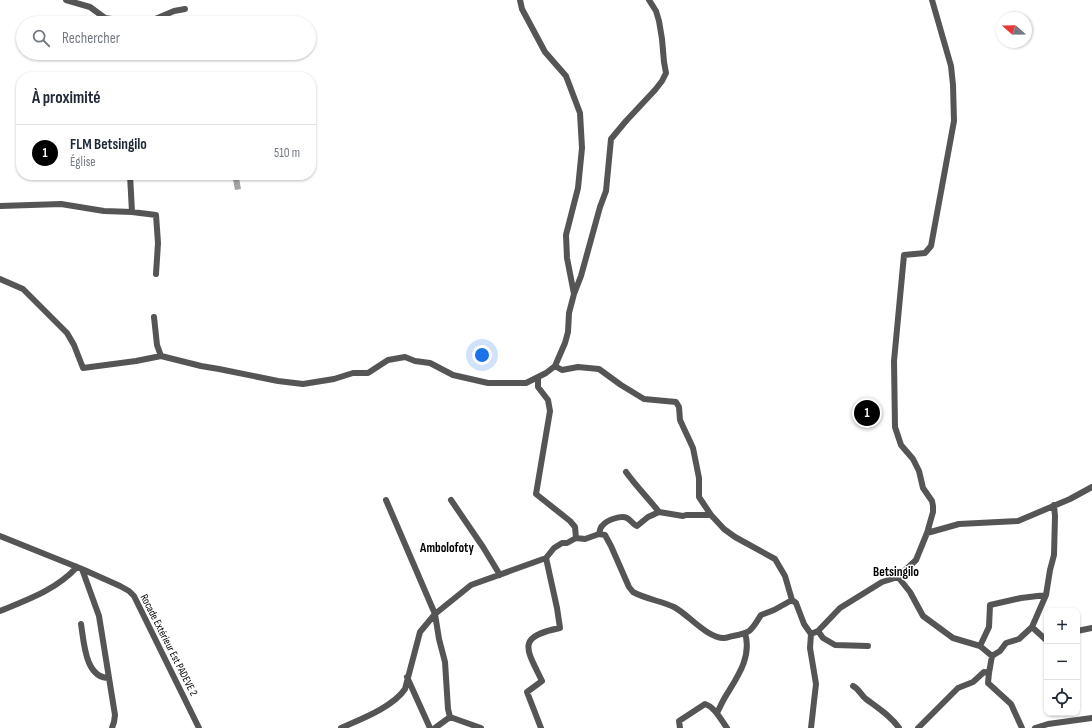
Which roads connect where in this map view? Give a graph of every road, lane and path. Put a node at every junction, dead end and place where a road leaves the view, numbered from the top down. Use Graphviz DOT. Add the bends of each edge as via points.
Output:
graph roads {
  1 [pos="66,0"];
  2 [pos="520,0"];
  3 [pos="649,0"];
  4 [pos="932,0"];
  5 [pos="186,10"];
  6 [pos="102,16"];
  7 [pos="162,16"];
  8 [pos="130,180"];
  9 [pos="0,206"];
  10 [pos="132,212"];
  11 [pos="156,274"];
  12 [pos="0,279"];
  13 [pos="574,294"];
  14 [pos="154,317"];
  15 [pos="161,356"];
  16 [pos="555,366"];
  17 [pos="538,377"];
  18 [pos="626,472"];
  19 [pos="1092,487"];
  20 [pos="386,500"];
  21 [pos="451,500"];
  22 [pos="1054,505"];
  23 [pos="659,512"];
  24 [pos="711,515"];
  25 [pos="927,533"];
  26 [pos="599,534"];
  27 [pos="0,536"];
  28 [pos="576,538"];
  29 [pos="546,558"];
  30 [pos="79,568"];
  31 [pos="500,575"];
  32 [pos="898,577"];
  33 [pos="1046,595"];
  34 [pos="792,600"];
  35 [pos="0,611"];
  36 [pos="435,614"];
  37 [pos="81,624"];
  38 [pos="1032,627"];
  39 [pos="1092,628"];
  40 [pos="1080,630"];
  41 [pos="818,631"];
  42 [pos="745,633"];
  43 [pos="811,634"];
  44 [pos="1044,637"];
  45 [pos="868,646"];
  46 [pos="980,646"];
  47 [pos="992,656"];
  48 [pos="989,673"];
  49 [pos="407,677"];
  50 [pos="109,678"];
  51 [pos="853,686"];
  52 [pos="717,713"];
  53 [pos="450,717"];
  54 [pos="1092,718"];
  55 [pos="114,726"];
  56 [pos="199,728"];
  57 [pos="341,728"];
  58 [pos="430,728"];
  59 [pos="435,728"];
  60 [pos="481,728"];
  61 [pos="541,728"];
  62 [pos="680,728"];
  63 [pos="727,728"];
  64 [pos="811,728"];
  65 [pos="900,728"];
  66 [pos="918,728"];
  67 [pos="1022,728"];
  68 [pos="1035,728"];
  1 -- 6 [label="street" via="90,7"];
  2 -- 13 [label="street" via="522,9 545,52 566,76 580,113 582,148 578,188 566,235 567,258"];
  3 -- 13 [label="street" via="659,21 666,73 655,90 611,139 606,191"];
  4 -- 25 [label="street" via="950,66 954,121 931,246 925,253 904,256 894,361 895,427 901,445 913,459 923,488 932,501 934,512"];
  5 -- 7 [label="street"];
  8 -- 10 [label="street"];
  9 -- 10 [label="street" via="61,204 104,211"];
  10 -- 11 [label="street" via="156,215"];
  12 -- 15 [label="street" via="23,289 67,333 83,368"];
  13 -- 16 [label="street" via="568,332"];
  14 -- 15 [label="street"];
  15 -- 17 [label="street" via="201,366 303,384 353,373 368,373 388,360 405,357 415,362 430,363 453,375 488,383 526,383"];
  16 -- 17 [label="street"];
  16 -- 24 [label="street" via="562,370 578,367 599,369 644,399 676,402 680,420 693,448 699,478 699,497"];
  17 -- 28 [label="street" via="538,387 548,400 550,411 536,494 570,521 575,527"];
  18 -- 23 [label="street"];
  19 -- 22 [label="street"];
  20 -- 36 [label="street"];
  21 -- 31 [label="street"];
  22 -- 25 [label="street" via="1018,521 959,524"];
  22 -- 33 [label="street" via="1054,555"];
  23 -- 24 [label="street" via="683,516"];
  23 -- 26 [label="street" via="637,526 621,517 607,522"];
  24 -- 34 [label="street" via="735,537 775,559 785,576"];
  25 -- 32 [label="street" via="916,560"];
  26 -- 28 [label="street" via="585,539"];
  26 -- 42 [label="street" via="605,535 633,592 674,607 717,636 724,638"];
  27 -- 30 [label="street, Rocade Extérieur Est PADEVE 2"];
  28 -- 29 [label="street" via="554,548"];
  29 -- 31 [label="street"];
  29 -- 61 [label="street" via="560,628 542,632 531,639 527,650 542,681 527,692"];
  30 -- 35 [label="street" via="48,590"];
  30 -- 50 [label="street" via="99,616"];
  30 -- 56 [label="street, Rocade Extérieur Est PADEVE 2" via="120,586 134,596"];
  31 -- 36 [label="street" via="471,584"];
  32 -- 41 [label="street" via="882,582 840,608"];
  32 -- 46 [label="street" via="910,592 923,616 953,638"];
  33 -- 38 [label="street"];
  33 -- 46 [label="street" via="990,605 989,627"];
  34 -- 42 [label="street" via="761,615 750,631"];
  34 -- 43 [label="street" via="796,603"];
  36 -- 49 [label="street" via="420,632"];
  36 -- 53 [label="street" via="445,662"];
  37 -- 50 [label="street" via="92,669 96,674"];
  38 -- 44 [label="street"];
  38 -- 47 [label="street" via="1019,638 1006,643"];
  39 -- 40 [label="street"];
  41 -- 43 [label="street"];
  41 -- 45 [label="street" via="823,638 835,644"];
  42 -- 52 [label="street" via="747,647 744,663"];
  43 -- 64 [label="street" via="810,648 816,684"];
  46 -- 47 [label="street"];
  47 -- 48 [label="street"];
  48 -- 66 [label="street" via="984,672 973,682 958,688"];
  48 -- 67 [label="street" via="988,683 1011,704"];
  49 -- 57 [label="street" via="405,689 400,696 386,706"];
  49 -- 58 [label="street"];
  50 -- 55 [label="street" via="115,714"];
  51 -- 65 [label="street"];
  52 -- 62 [label="street" via="706,704 678,721"];
  52 -- 63 [label="street"];
  53 -- 59 [label="street"];
  53 -- 60 [label="street"];
  54 -- 68 [label="street"];
}
